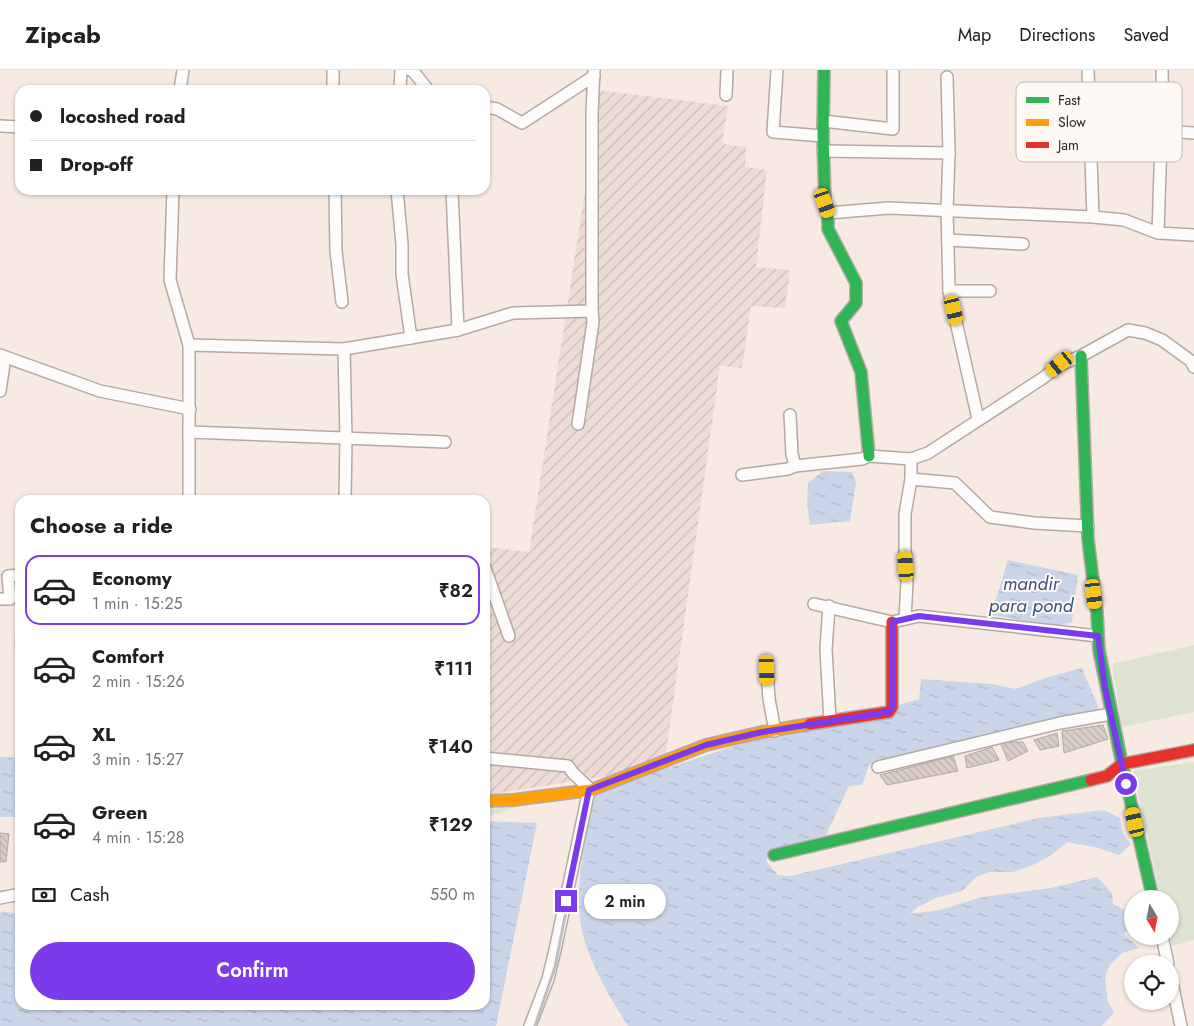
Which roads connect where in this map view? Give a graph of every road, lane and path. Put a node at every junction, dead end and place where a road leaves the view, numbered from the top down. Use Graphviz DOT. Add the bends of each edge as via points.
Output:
graph roads {
  1 [pos="183,70"];
  2 [pos="333,70"];
  3 [pos="401,70"];
  4 [pos="410,70"];
  5 [pos="726,70"];
  6 [pos="777,70"];
  7 [pos="824,70"];
  8 [pos="893,70"];
  9 [pos="594,73"];
  10 [pos="947,77"];
  11 [pos="181,85"];
  12 [pos="333,85"];
  13 [pos="400,85"];
  14 [pos="424,85"];
  15 [pos="726,95"];
  16 [pos="490,109"];
  17 [pos="823,121"];
  18 [pos="0,126"];
  19 [pos="15,127"];
  20 [pos="823,136"];
  21 [pos="823,151"];
  22 [pos="949,153"];
  23 [pos="1092,162"];
  24 [pos="1160,162"];
  25 [pos="173,195"];
  26 [pos="335,195"];
  27 [pos="397,195"];
  28 [pos="452,195"];
  29 [pos="947,210"];
  30 [pos="828,213"];
  31 [pos="1094,217"];
  32 [pos="1158,233"];
  33 [pos="1194,234"];
  34 [pos="948,240"];
  35 [pos="1023,244"];
  36 [pos="990,291"];
  37 [pos="949,292"];
  38 [pos="342,302"];
  39 [pos="592,311"];
  40 [pos="458,330"];
  41 [pos="411,338"];
  42 [pos="189,346"];
  43 [pos="344,349"];
  44 [pos="3,356"];
  45 [pos="1081,356"];
  46 [pos="1194,367"];
  47 [pos="0,390"];
  48 [pos="190,409"];
  49 [pos="790,415"];
  50 [pos="978,419"];
  51 [pos="578,424"];
  52 [pos="189,432"];
  53 [pos="346,438"];
  54 [pos="445,442"];
  55 [pos="869,456"];
  56 [pos="911,459"];
  57 [pos="795,466"];
  58 [pos="742,475"];
  59 [pos="911,479"];
  60 [pos="189,495"];
  61 [pos="345,495"];
  62 [pos="1088,526"];
  63 [pos="15,575"];
  64 [pos="490,582"];
  65 [pos="0,599"];
  66 [pos="814,604"];
  67 [pos="829,606"];
  68 [pos="905,620"];
  69 [pos="892,622"];
  70 [pos="509,636"];
  71 [pos="1098,636"];
  72 [pos="767,670"];
  73 [pos="1111,714"];
  74 [pos="830,721"];
  75 [pos="775,730"];
  76 [pos="1194,750"];
  77 [pos="490,758"];
  78 [pos="1122,764"];
  79 [pos="878,767"];
  80 [pos="590,790"];
  81 [pos="490,801"];
  82 [pos="774,855"];
  83 [pos="1151,890"];
  84 [pos="15,895"];
  85 [pos="0,898"];
  86 [pos="1178,1010"];
  87 [pos="530,1026"];
  88 [pos="1181,1026"];
  1 -- 11 [label="street"];
  2 -- 12 [label="street"];
  3 -- 13 [label="street"];
  4 -- 14 [label="street"];
  5 -- 15 [label="street"];
  6 -- 20 [label="street" via="774,132"];
  7 -- 17 [label="street"];
  8 -- 17 [label="street" via="893,129"];
  9 -- 16 [label="street" via="522,123"];
  9 -- 39 [label="street"];
  10 -- 22 [label="street"];
  17 -- 20 [label="street"];
  18 -- 19 [label="street"];
  20 -- 21 [label="street"];
  21 -- 22 [label="street"];
  21 -- 30 [label="street"];
  22 -- 29 [label="street"];
  23 -- 31 [label="street"];
  24 -- 32 [label="street"];
  25 -- 42 [label="street" via="170,280"];
  26 -- 38 [label="street" via="336,251"];
  27 -- 41 [label="street" via="402,274"];
  28 -- 40 [label="street"];
  29 -- 30 [label="street" via="889,208"];
  29 -- 31 [label="street"];
  29 -- 34 [label="street"];
  30 -- 55 [label="street" via="828,229 856,283 856,302 841,321 861,372"];
  31 -- 32 [label="street" via="1124,220"];
  32 -- 33 [label="street"];
  34 -- 35 [label="street"];
  34 -- 37 [label="street"];
  36 -- 37 [label="street"];
  37 -- 50 [label="street"];
  39 -- 40 [label="street" via="513,313"];
  39 -- 51 [label="street"];
  40 -- 41 [label="street"];
  41 -- 43 [label="street"];
  42 -- 43 [label="street"];
  42 -- 48 [label="street"];
  43 -- 53 [label="street"];
  44 -- 47 [label="street"];
  44 -- 48 [label="street" via="100,391"];
  45 -- 46 [label="street" via="1128,330 1162,340 1191,361"];
  45 -- 50 [label="street" via="1060,364"];
  45 -- 62 [label="street"];
  48 -- 52 [label="street"];
  49 -- 57 [label="street"];
  50 -- 56 [label="street" via="928,453"];
  52 -- 53 [label="street"];
  52 -- 60 [label="street"];
  53 -- 54 [label="street"];
  53 -- 61 [label="street"];
  55 -- 56 [label="street"];
  55 -- 57 [label="street"];
  56 -- 59 [label="street"];
  57 -- 58 [label="street"];
  59 -- 62 [label="street" via="955,484 990,517"];
  59 -- 68 [label="street" via="906,514"];
  62 -- 71 [label="street"];
  63 -- 65 [label="street" via="8,576 10,599"];
  64 -- 70 [label="street"];
  66 -- 67 [label="street"];
  67 -- 69 [label="street"];
  67 -- 74 [label="street" via="826,650"];
  68 -- 69 [label="street"];
  68 -- 71 [label="street" via="919,616"];
  69 -- 74 [label="street" via="892,707 889,712"];
  71 -- 73 [label="street"];
  72 -- 75 [label="street"];
  73 -- 78 [label="street"];
  73 -- 79 [label="street" via="1060,723"];
  74 -- 75 [label="street"];
  75 -- 80 [label="street" via="706,745"];
  76 -- 78 [label="street"];
  77 -- 80 [label="street" via="568,766"];
  78 -- 82 [label="street" via="1107,776"];
  78 -- 83 [label="street"];
  80 -- 81 [label="street"];
  80 -- 87 [label="street" via="548,979"];
  84 -- 85 [label="street"];
  86 -- 88 [label="street"];
}
